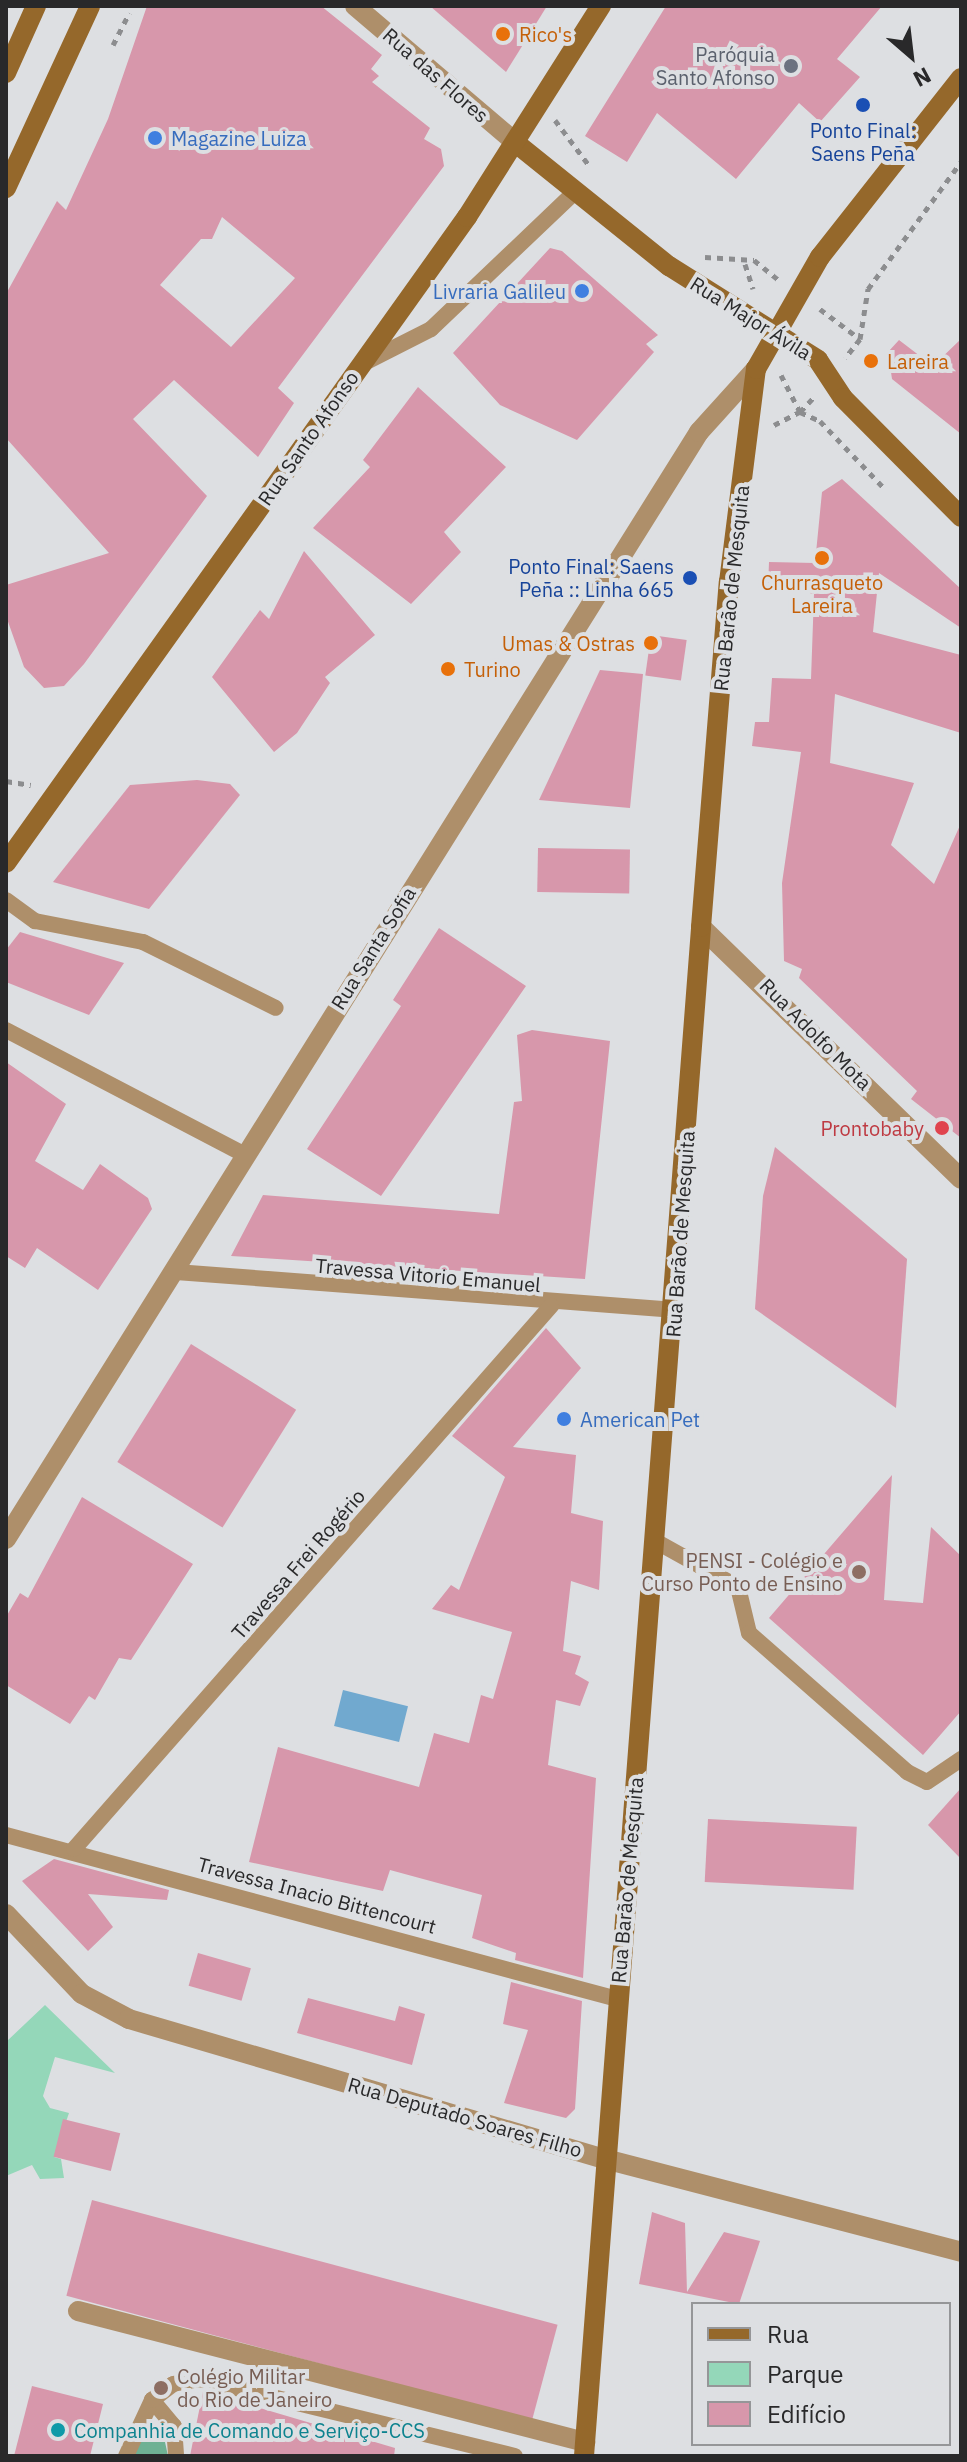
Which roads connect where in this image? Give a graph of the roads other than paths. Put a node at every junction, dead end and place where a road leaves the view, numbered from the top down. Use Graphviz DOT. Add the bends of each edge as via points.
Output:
graph roads {
  1 [pos="36,6"];
  2 [pos="90,6"];
  3 [pos="355,6"];
  4 [pos="601,6"];
  5 [pos="6,73"];
  6 [pos="961,78"];
  7 [pos="517,144"];
  8 [pos="6,188"];
  9 [pos="574,193"];
  10 [pos="780,331"];
  11 [pos="359,366"];
  12 [pos="756,369"];
  13 [pos="961,517"];
  14 [pos="6,863"];
  15 [pos="6,900"];
  16 [pos="701,927"];
  17 [pos="276,1008"];
  18 [pos="6,1030"];
  19 [pos="243,1154"];
  20 [pos="961,1179"];
  21 [pos="176,1272"];
  22 [pos="551,1306"];
  23 [pos="676,1310"];
  24 [pos="6,1539"];
  25 [pos="657,1542"];
  26 [pos="961,1759"];
  27 [pos="6,1835"];
  28 [pos="74,1849"];
  29 [pos="6,1914"];
  30 [pos="617,1999"];
  31 [pos="605,2159"];
  32 [pos="961,2252"];
  33 [pos="78,2311"];
  34 [pos="152,2400"];
  35 [pos="585,2449"];
  36 [pos="126,2456"];
  37 [pos="176,2456"];
  38 [pos="515,2456"];
  1 -- 5 [label="street"];
  2 -- 8 [label="street"];
  3 -- 7 [label="street, Rua das Flores"];
  4 -- 7 [label="street, Rua Santo Afonso"];
  6 -- 10 [label="street, Rua Barão de Mesquita" via="820,257"];
  7 -- 9 [label="street, Rua Major Ávila"];
  7 -- 11 [label="street, Rua Santo Afonso"];
  9 -- 10 [label="street, Rua Major Ávila" via="669,266"];
  9 -- 11 [label="lane" via="431,329"];
  10 -- 12 [label="street, Rua Barão de Mesquita"];
  10 -- 13 [label="street, Rua Major Ávila" via="818,360 843,398"];
  11 -- 14 [label="street, Rua Santo Afonso"];
  12 -- 16 [label="street, Rua Barão de Mesquita" via="729,582"];
  12 -- 19 [label="street, Rua Santa Sofia" via="699,432"];
  15 -- 17 [label="lane" via="35,921 143,942"];
  16 -- 20 [label="street, Rua Adolfo Mota"];
  16 -- 23 [label="street, Rua Barão de Mesquita"];
  18 -- 19 [label="lane"];
  19 -- 21 [label="street, Rua Santa Sofia"];
  21 -- 22 [label="lane, Travessa Vitorio Emanuel"];
  21 -- 24 [label="street, Rua Santa Sofia"];
  22 -- 23 [label="lane, Travessa Vitorio Emanuel"];
  22 -- 28 [label="lane, Travessa Frei Rogério"];
  23 -- 25 [label="street, Rua Barão de Mesquita"];
  25 -- 26 [label="lane" via="738,1587 749,1633 907,1772 927,1782"];
  25 -- 30 [label="street, Rua Barão de Mesquita"];
  27 -- 28 [label="lane, Travessa Inacio Bittencourt"];
  28 -- 30 [label="lane, Travessa Inacio Bittencourt"];
  29 -- 31 [label="street, Rua Deputado Soares Filho" via="82,1994 129,2019"];
  30 -- 31 [label="street, Rua Barão de Mesquita"];
  31 -- 32 [label="street, Rua Deputado Soares Filho"];
  31 -- 35 [label="street, Rua Barão de Mesquita"];
  33 -- 35 [label="street"];
  34 -- 36 [label="lane"];
  34 -- 37 [label="lane" via="174,2426"];
  34 -- 38 [label="lane" via="173,2384 218,2380"];
}
